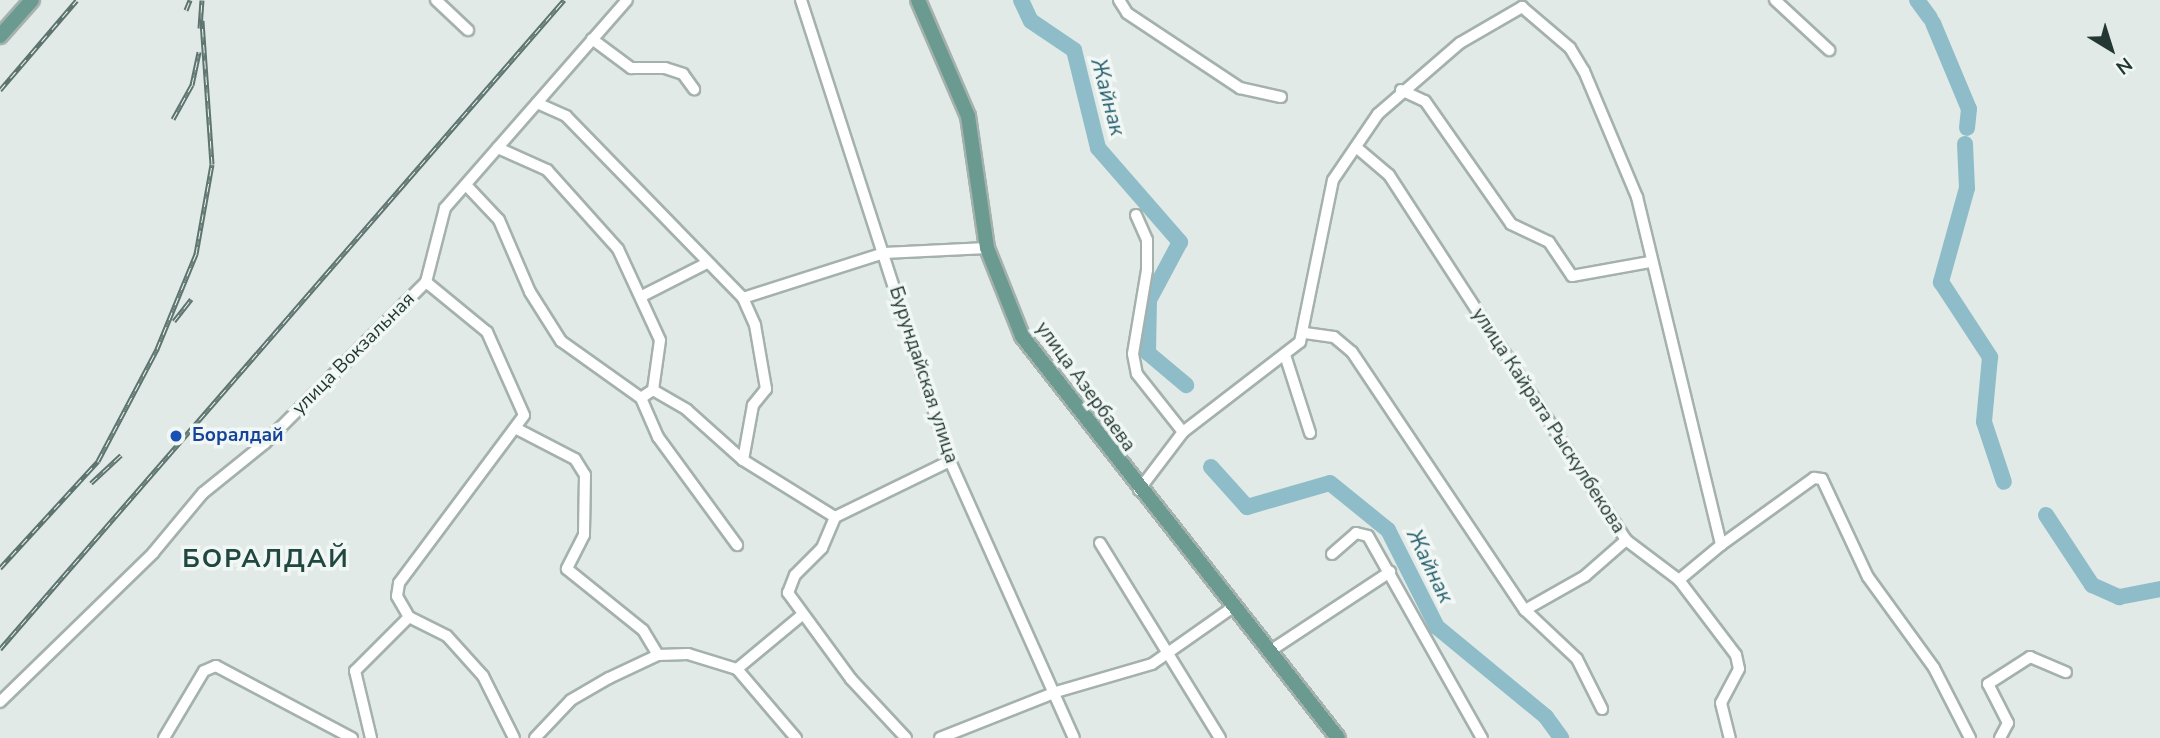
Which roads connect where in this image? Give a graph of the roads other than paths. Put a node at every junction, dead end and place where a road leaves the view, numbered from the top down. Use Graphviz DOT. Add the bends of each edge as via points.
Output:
graph roads {
  1 [pos="32,0"];
  2 [pos="436,0"];
  3 [pos="627,0"];
  4 [pos="801,0"];
  5 [pos="918,0"];
  6 [pos="1119,0"];
  7 [pos="1775,0"];
  8 [pos="468,30"];
  9 [pos="0,36"];
  10 [pos="592,39"];
  11 [pos="1829,50"];
  12 [pos="694,89"];
  13 [pos="1401,90"];
  14 [pos="1281,97"];
  15 [pos="537,103"];
  16 [pos="1356,147"];
  17 [pos="498,148"];
  18 [pos="466,185"];
  19 [pos="1136,215"];
  20 [pos="987,248"];
  21 [pos="884,253"];
  22 [pos="707,262"];
  23 [pos="1650,262"];
  24 [pos="426,282"];
  25 [pos="644,295"];
  26 [pos="743,298"];
  27 [pos="1305,333"];
  28 [pos="1285,355"];
  29 [pos="653,390"];
  30 [pos="641,398"];
  31 [pos="519,430"];
  32 [pos="1182,432"];
  33 [pos="1310,433"];
  34 [pos="743,460"];
  35 [pos="950,461"];
  36 [pos="1139,491"];
  37 [pos="835,517"];
  38 [pos="1626,540"];
  39 [pos="1100,543"];
  40 [pos="737,545"];
  41 [pos="1721,545"];
  42 [pos="1332,554"];
  43 [pos="1390,572"];
  44 [pos="1679,580"];
  45 [pos="1233,607"];
  46 [pos="1525,610"];
  47 [pos="802,615"];
  48 [pos="410,617"];
  49 [pos="1270,651"];
  50 [pos="1171,654"];
  51 [pos="658,655"];
  52 [pos="737,669"];
  53 [pos="2066,672"];
  54 [pos="1056,692"];
  55 [pos="0,702"];
  56 [pos="1602,709"];
  57 [pos="164,738"];
  58 [pos="352,738"];
  59 [pos="371,738"];
  60 [pos="514,738"];
  61 [pos="535,738"];
  62 [pos="796,738"];
  63 [pos="906,738"];
  64 [pos="940,738"];
  65 [pos="1074,738"];
  66 [pos="1220,738"];
  67 [pos="1338,738"];
  68 [pos="1482,738"];
  69 [pos="1730,738"];
  70 [pos="1970,738"];
  71 [pos="2000,738"];
  1 -- 9 [label="main road"];
  2 -- 8 [label="street"];
  3 -- 10 [label="street, улица Вокзальная"];
  4 -- 21 [label="street, Бурундайская улица"];
  5 -- 20 [label="main road, улица Азербаева" via="973,135"];
  6 -- 14 [label="street" via="1127,13 1240,88"];
  7 -- 11 [label="street"];
  10 -- 12 [label="street" via="631,68 665,68 682,74"];
  10 -- 15 [label="street, улица Вокзальная"];
  13 -- 16 [label="street"];
  13 -- 23 [label="street" via="1425,101 1511,224 1549,242 1572,276"];
  13 -- 23 [label="street" via="1512,8 1534,14 1570,48 1625,158"];
  15 -- 17 [label="street, улица Вокзальная"];
  15 -- 22 [label="street" via="566,116"];
  16 -- 27 [label="street" via="1333,180"];
  16 -- 38 [label="street, улица Кайрата Рыскулбекова" via="1389,174"];
  17 -- 18 [label="street, улица Вокзальная"];
  17 -- 25 [label="street" via="547,170 567,189 618,249"];
  18 -- 24 [label="street, улица Вокзальная" via="445,208"];
  18 -- 30 [label="street" via="499,220 530,292 561,341"];
  19 -- 32 [label="street" via="1147,260 1133,354 1137,374"];
  20 -- 21 [label="street"];
  20 -- 36 [label="main road, улица Азербаева" via="1022,336"];
  21 -- 26 [label="street"];
  21 -- 35 [label="street, Бурундайская улица"];
  22 -- 25 [label="street"];
  22 -- 26 [label="street"];
  23 -- 41 [label="street"];
  24 -- 31 [label="street" via="487,332 519,397 524,415"];
  24 -- 55 [label="street, улица Вокзальная" via="265,443 203,493 153,553"];
  25 -- 29 [label="street" via="660,340"];
  26 -- 34 [label="street" via="755,325 766,389 753,405"];
  27 -- 28 [label="street"];
  27 -- 46 [label="street" via="1334,337 1352,352"];
  28 -- 32 [label="street"];
  28 -- 33 [label="street"];
  29 -- 30 [label="street"];
  29 -- 34 [label="street" via="687,410"];
  30 -- 40 [label="street" via="658,437"];
  31 -- 48 [label="street" via="399,583 397,596"];
  31 -- 51 [label="street" via="575,460 585,475 584,535 567,569 643,630"];
  32 -- 36 [label="street"];
  34 -- 37 [label="street"];
  35 -- 37 [label="street"];
  35 -- 54 [label="street, Бурундайская улица"];
  36 -- 45 [label="main road, улица Азербаева"];
  37 -- 47 [label="street" via="822,548 795,575 788,593"];
  38 -- 44 [label="street"];
  38 -- 46 [label="street, улица Кайрата Рыскулбекова" via="1586,576"];
  39 -- 50 [label="street"];
  41 -- 44 [label="street"];
  41 -- 70 [label="street" via="1805,483 1822,479 1868,577 1934,668"];
  42 -- 43 [label="street" via="1360,532"];
  43 -- 49 [label="street"];
  43 -- 68 [label="street"];
  44 -- 69 [label="street" via="1739,663 1721,702"];
  45 -- 49 [label="main road, улица Азербаева"];
  45 -- 50 [label="street"];
  46 -- 56 [label="street" via="1577,659"];
  47 -- 52 [label="street"];
  47 -- 63 [label="street"];
  48 -- 59 [label="street" via="355,670"];
  48 -- 60 [label="street" via="447,636 484,676"];
  49 -- 67 [label="main road, улица Азербаева"];
  50 -- 54 [label="street"];
  50 -- 66 [label="street"];
  51 -- 52 [label="street" via="721,660"];
  51 -- 61 [label="street" via="571,699"];
  52 -- 62 [label="street"];
  53 -- 71 [label="street" via="2030,657 1988,684 2008,723"];
  54 -- 64 [label="street"];
  54 -- 65 [label="street, Бурундайская улица"];
  57 -- 58 [label="street" via="204,671 216,666"];
}
